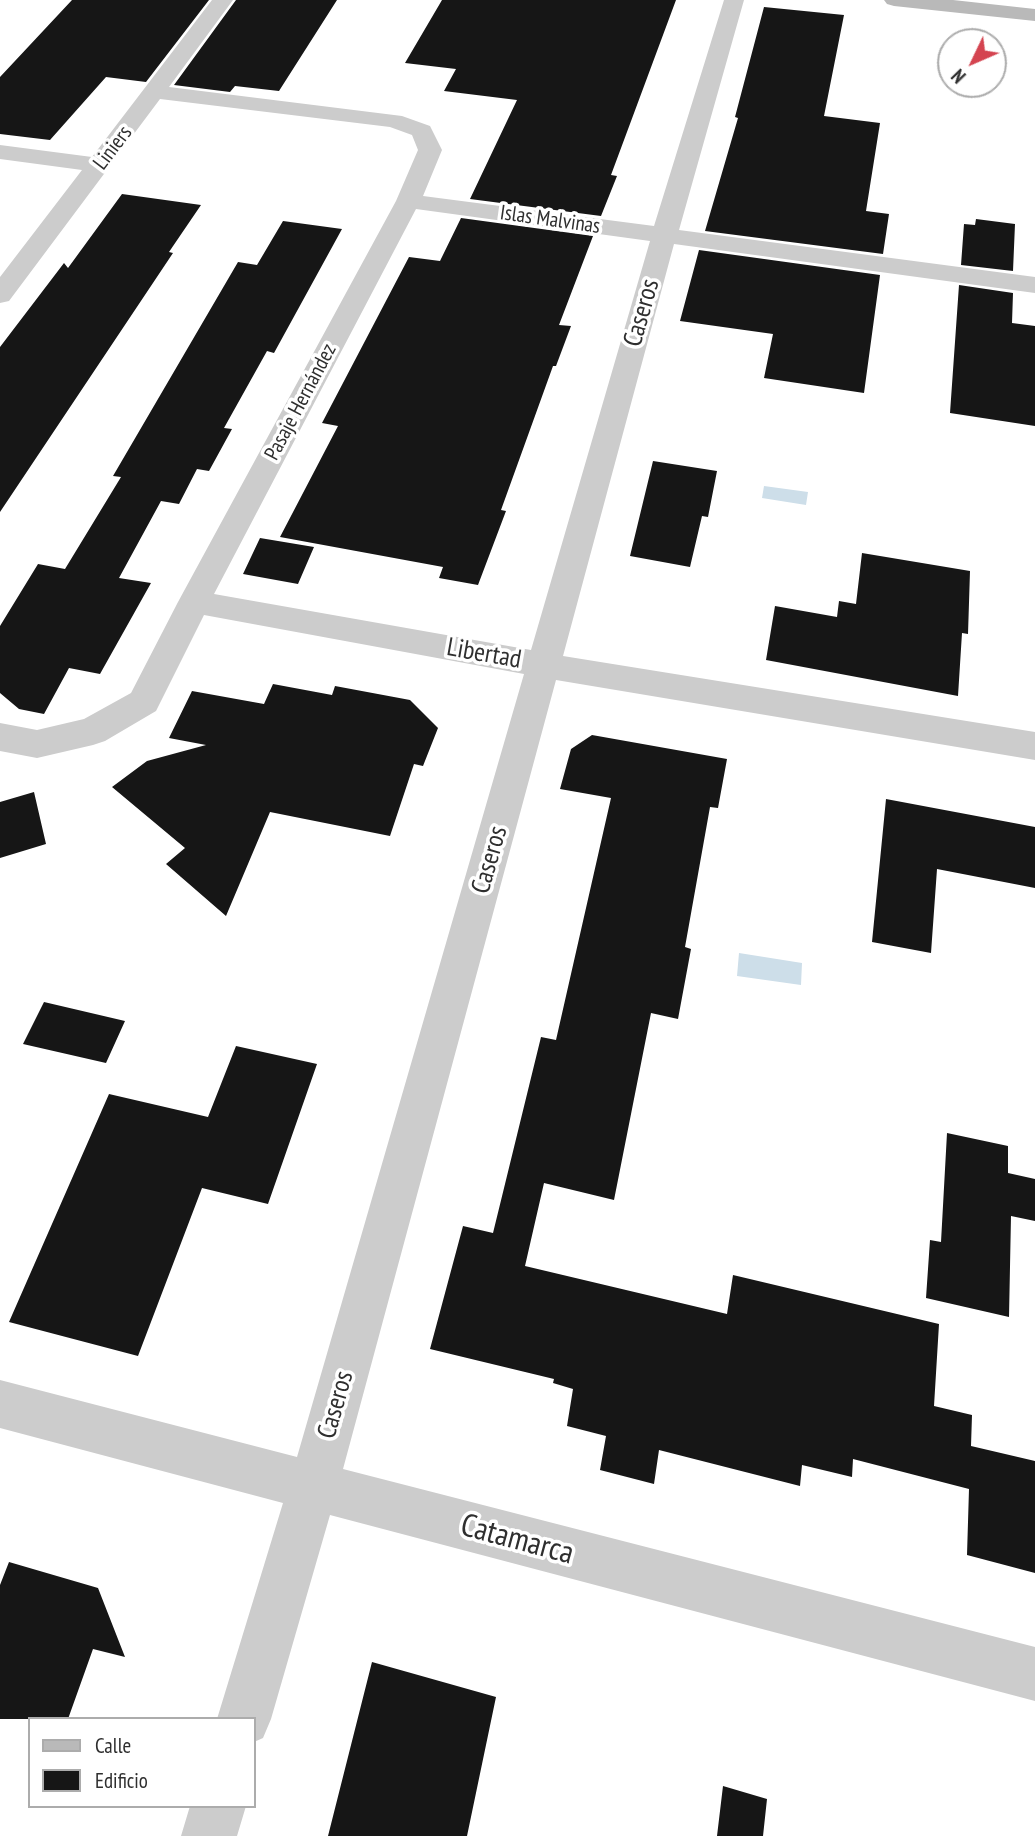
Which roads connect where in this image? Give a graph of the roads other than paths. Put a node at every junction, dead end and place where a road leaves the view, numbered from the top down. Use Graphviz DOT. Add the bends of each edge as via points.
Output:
graph roads {
  1 [pos="223,0"];
  2 [pos="734,0"];
  3 [pos="894,0"];
  4 [pos="1024,0"];
  5 [pos="1035,1"];
  6 [pos="1035,15"];
  7 [pos="155,92"];
  8 [pos="0,152"];
  9 [pos="100,165"];
  10 [pos="408,201"];
  11 [pos="664,236"];
  12 [pos="1035,285"];
  13 [pos="0,295"];
  14 [pos="194,603"];
  15 [pos="544,665"];
  16 [pos="0,737"];
  17 [pos="1035,746"];
  18 [pos="0,1404"];
  19 [pos="313,1487"];
  20 [pos="1035,1674"];
  21 [pos="245,1717"];
  22 [pos="217,1808"];
  23 [pos="209,1836"];
  1 -- 7 [label="street, Liniers"];
  2 -- 11 [label="street, Caseros"];
  3 -- 6 [label="main road"];
  4 -- 5 [label="main road"];
  7 -- 9 [label="street, Liniers"];
  7 -- 10 [label="street" via="394,121 422,131 429,150"];
  8 -- 9 [label="street"];
  9 -- 13 [label="street, Liniers"];
  10 -- 11 [label="street, Islas Malvinas"];
  10 -- 14 [label="street, Pasaje Hernández"];
  11 -- 12 [label="street, Islas Malvinas"];
  11 -- 15 [label="street, Caseros"];
  14 -- 15 [label="street, Libertad"];
  14 -- 16 [label="street" via="144,702 93,731 48,742"];
  15 -- 17 [label="street, Libertad"];
  15 -- 19 [label="street, Caseros"];
  18 -- 19 [label="street, Catamarca"];
  19 -- 20 [label="street, Catamarca"];
  19 -- 21 [label="street, Caseros"];
  22 -- 23 [label="street"];
}
